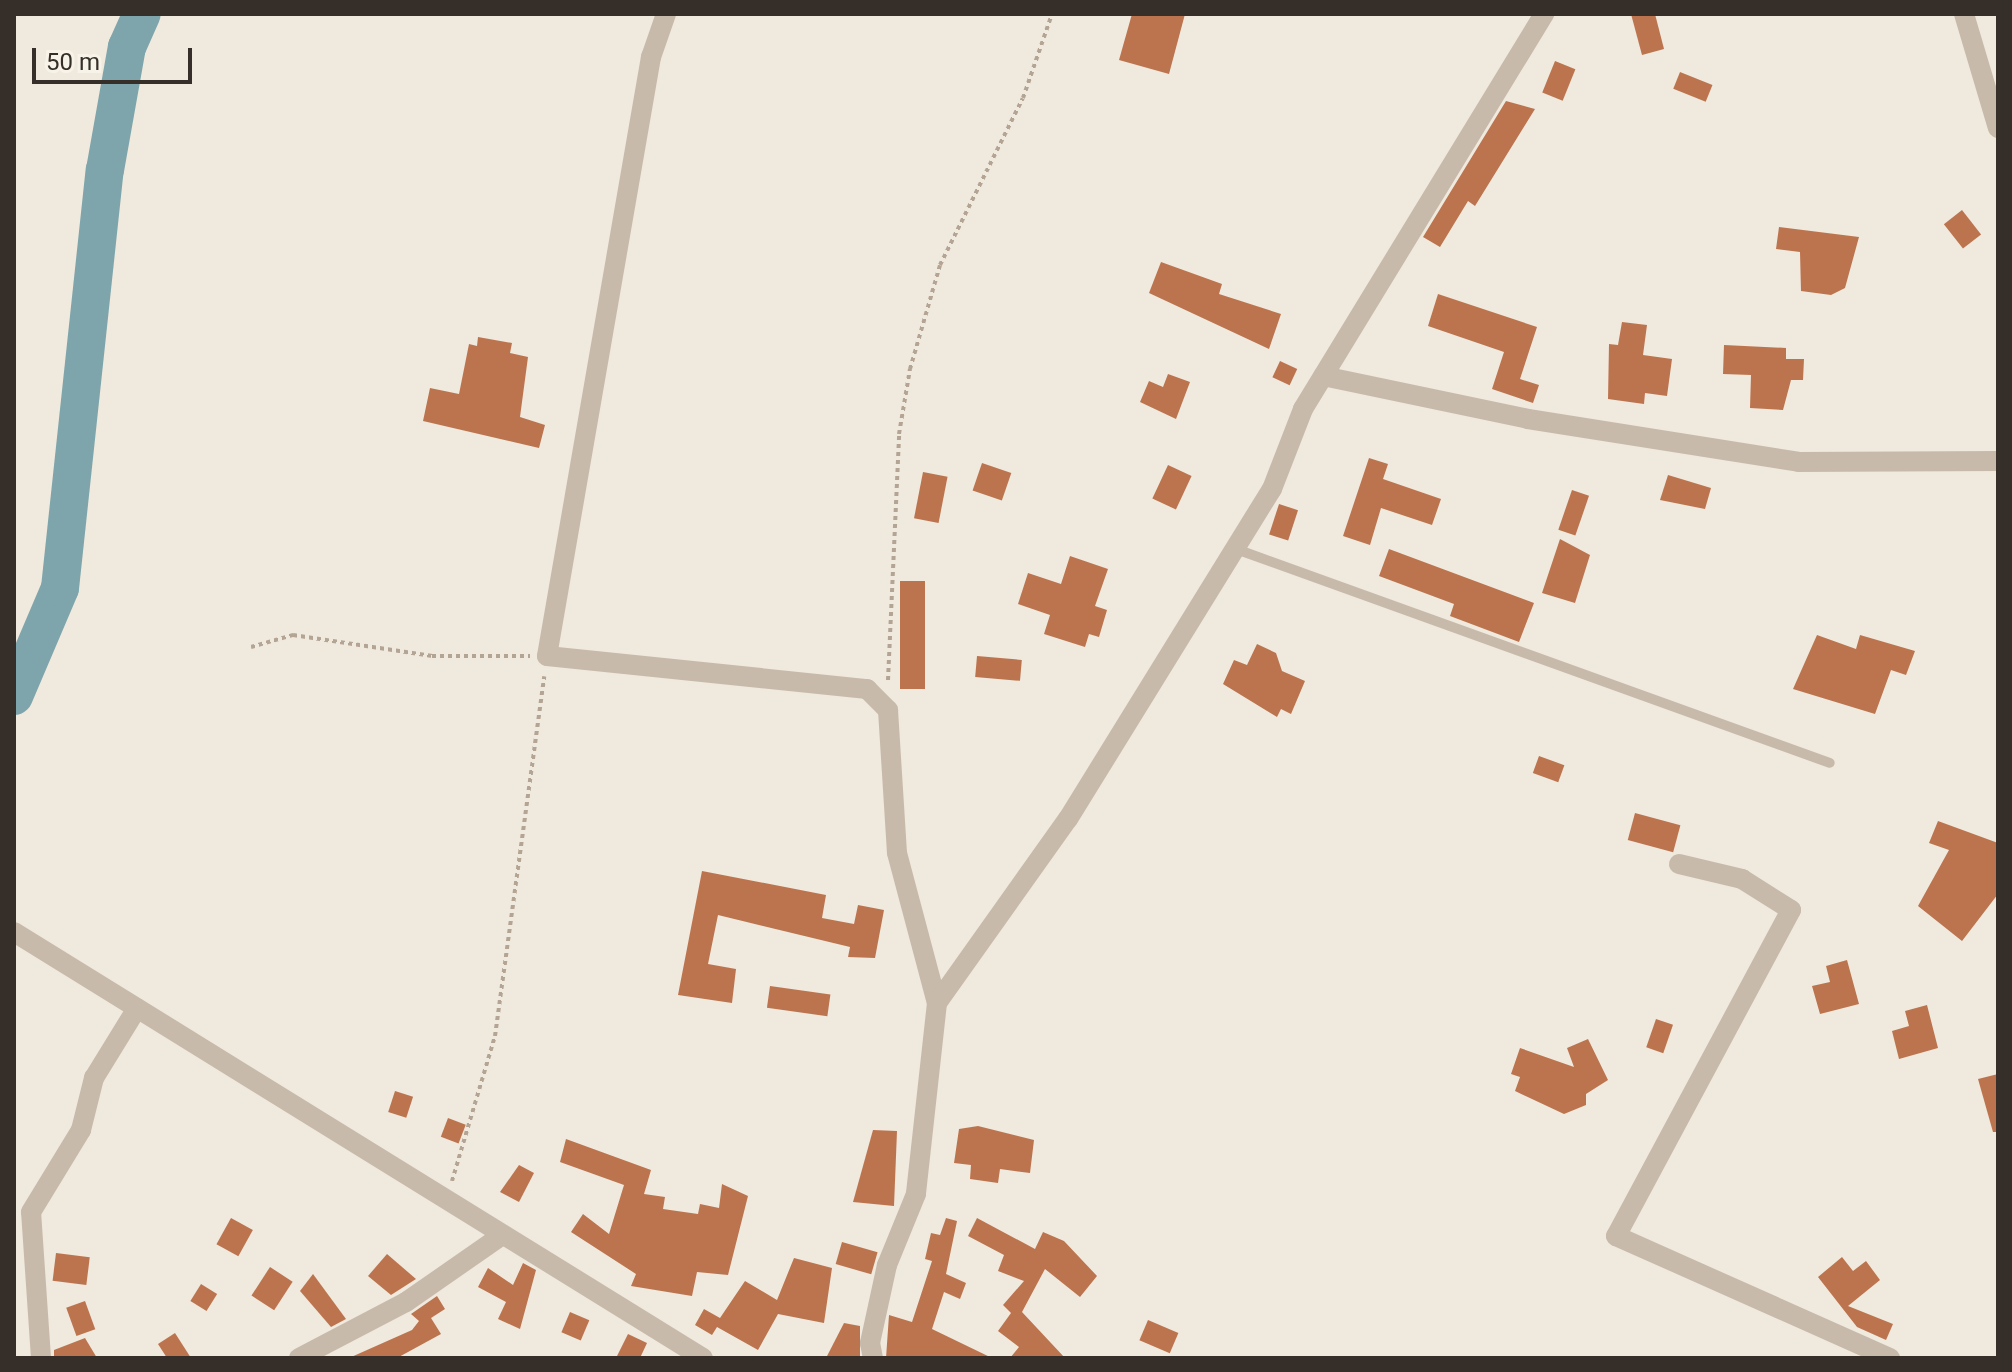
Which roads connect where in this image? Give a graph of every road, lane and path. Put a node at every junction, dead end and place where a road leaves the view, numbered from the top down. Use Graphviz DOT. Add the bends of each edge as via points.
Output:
graph roads {
  1 [pos="666,14"];
  2 [pos="1052,14"];
  3 [pos="1544,14"];
  4 [pos="1964,14"];
  5 [pos="1998,128"];
  6 [pos="1323,376"];
  7 [pos="1998,461"];
  8 [pos="1236,549"];
  9 [pos="251,647"];
  10 [pos="547,656"];
  11 [pos="881,697"];
  12 [pos="1830,763"];
  13 [pos="1679,864"];
  14 [pos="14,932"];
  15 [pos="937,1003"];
  16 [pos="137,1008"];
  17 [pos="444,1203"];
  18 [pos="501,1236"];
  19 [pos="41,1358"];
  20 [pos="299,1358"];
  21 [pos="703,1358"];
  22 [pos="873,1358"];
  23 [pos="1890,1358"];
  1 -- 10 [label="street" via="651,57"];
  2 -- 11 [label="path" via="1023,98 940,265 910,369 899,434 888,681"];
  3 -- 6 [label="street"];
  4 -- 5 [label="street"];
  6 -- 7 [label="street" via="1528,419 1798,462"];
  6 -- 8 [label="street" via="1272,489"];
  8 -- 12 [label="lane"];
  8 -- 15 [label="street" via="1068,819"];
  9 -- 10 [label="path" via="293,635 432,656"];
  10 -- 11 [label="street" via="867,689"];
  10 -- 17 [label="path" via="495,1036"];
  11 -- 15 [label="street" via="903,886"];
  13 -- 23 [label="street" via="1742,879 1791,910 1616,1236"];
  14 -- 16 [label="street"];
  15 -- 22 [label="street" via="916,1194 887,1265 870,1343"];
  16 -- 17 [label="street"];
  16 -- 19 [label="street" via="94,1078 81,1130 31,1212"];
  17 -- 18 [label="street"];
  18 -- 20 [label="street" via="406,1302"];
  18 -- 21 [label="street"];
}
